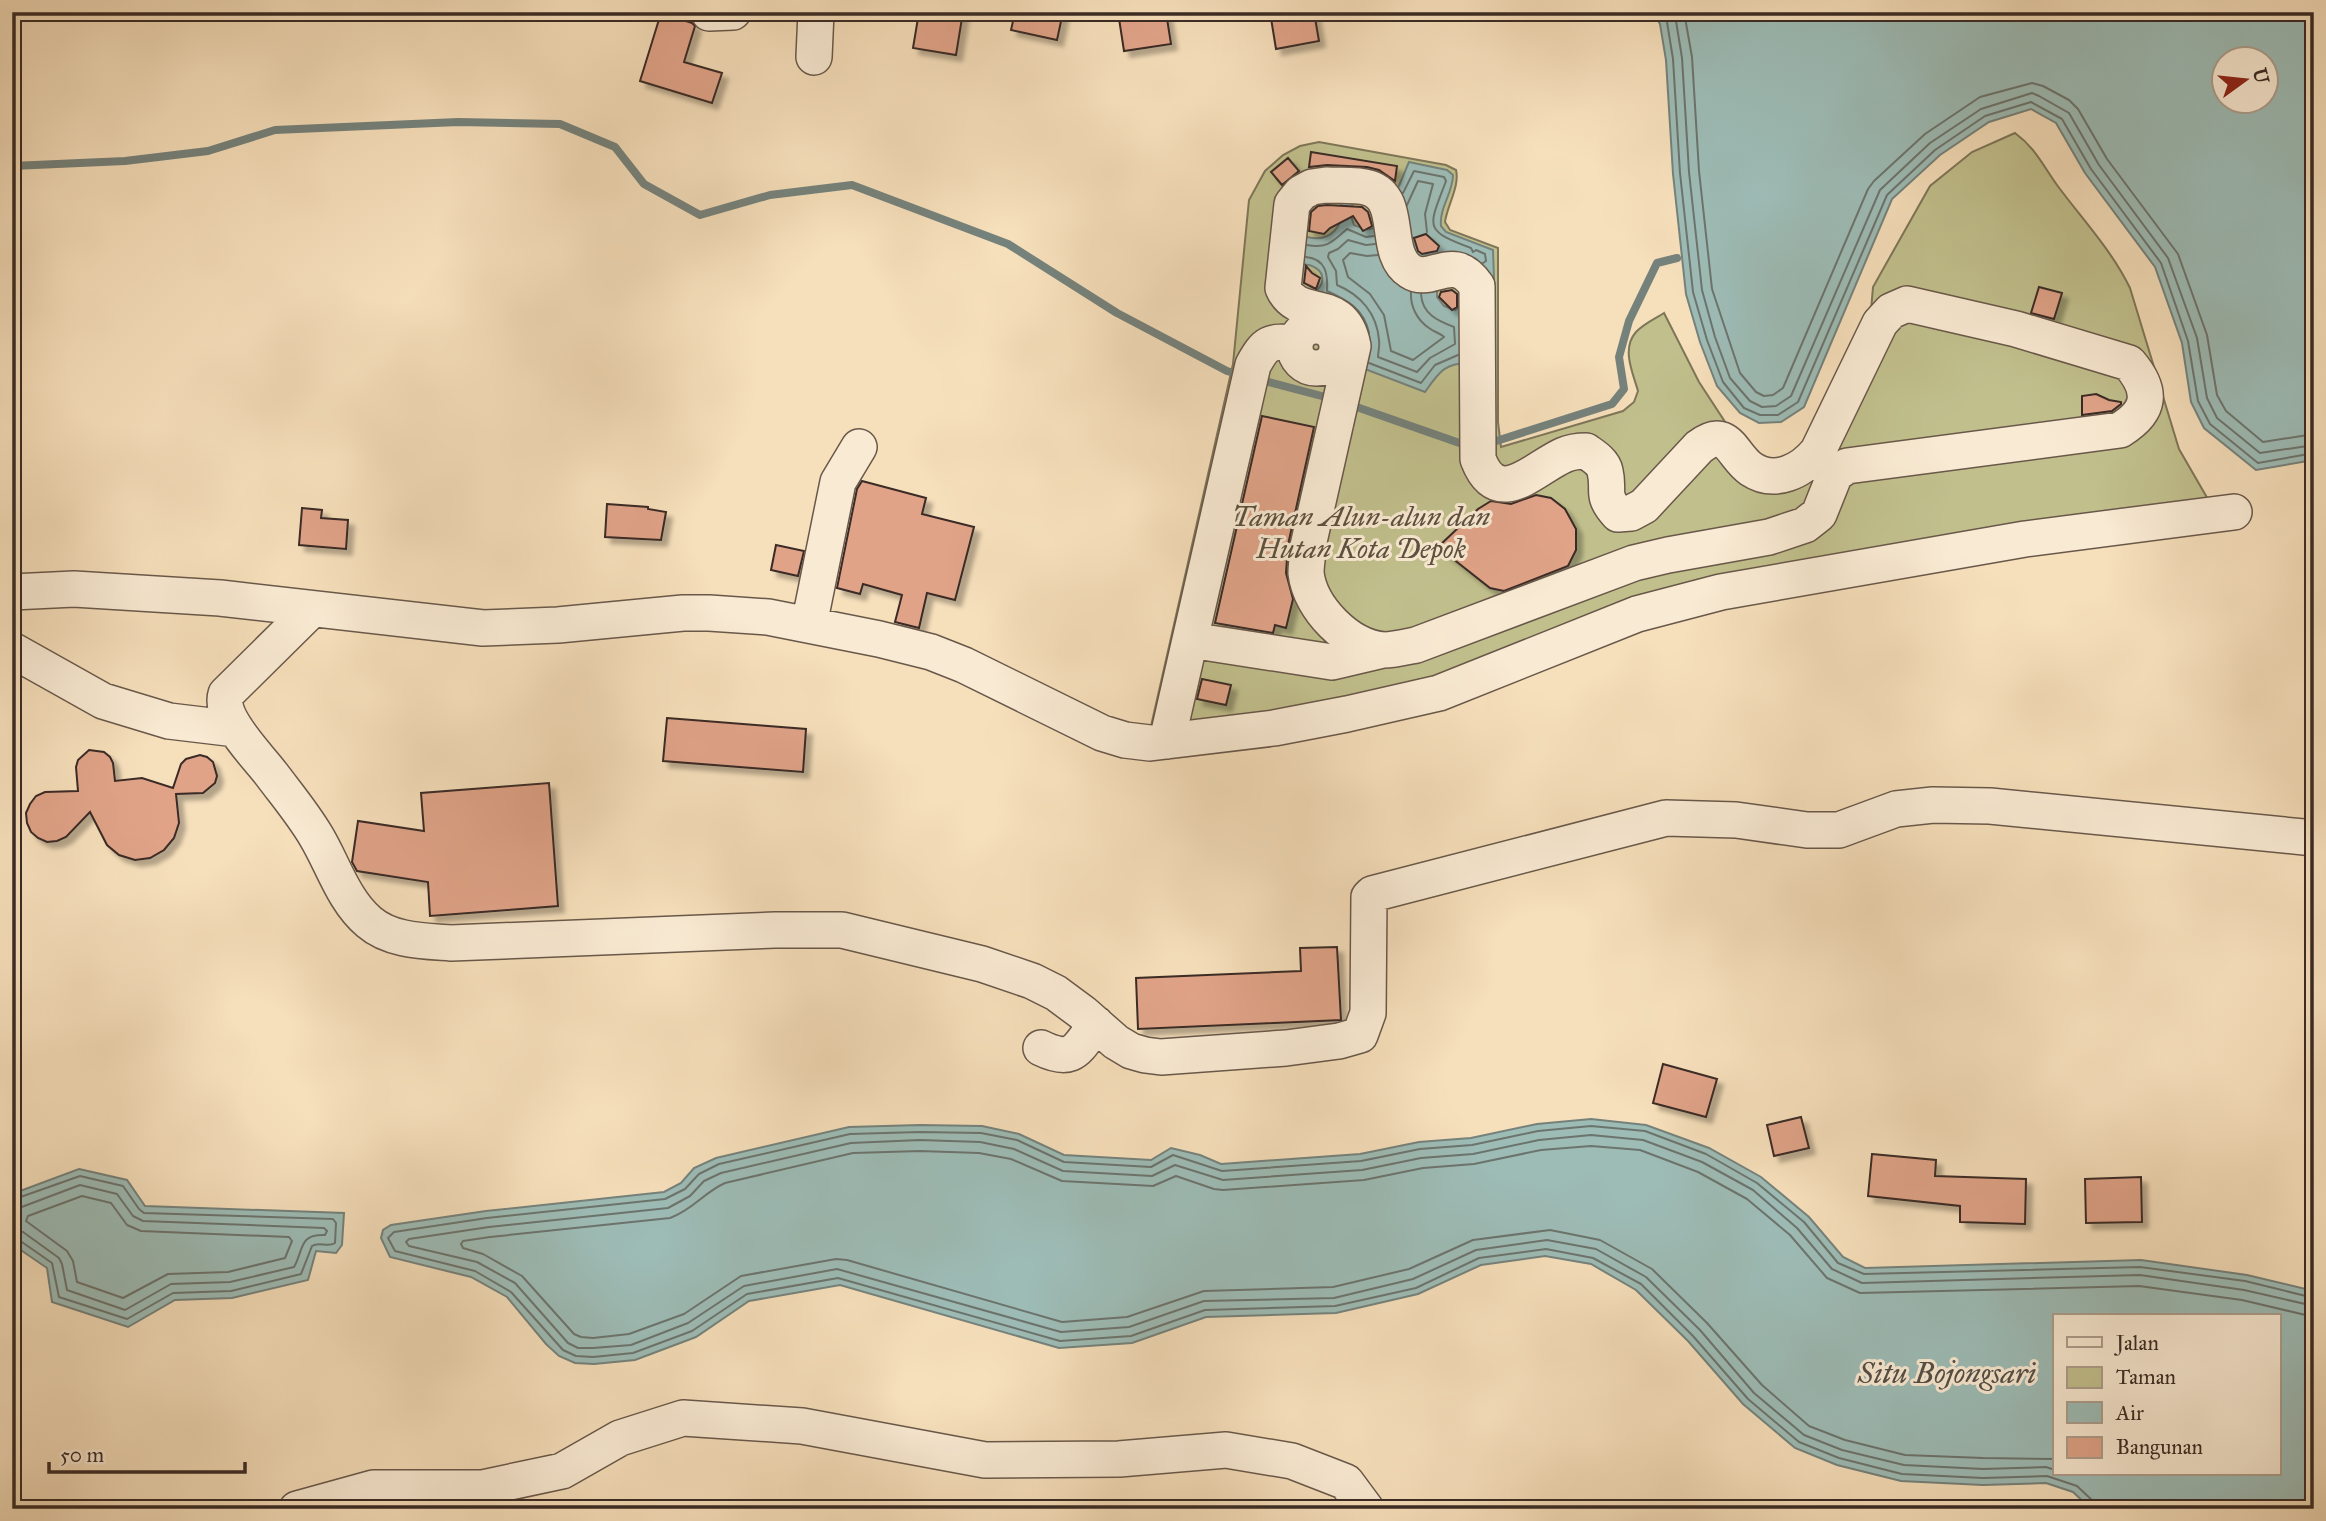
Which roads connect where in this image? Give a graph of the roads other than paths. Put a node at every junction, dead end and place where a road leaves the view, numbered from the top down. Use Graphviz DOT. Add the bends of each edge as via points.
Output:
graph roads {
  1 [pos="733,12"];
  2 [pos="816,12"];
  3 [pos="709,13"];
  4 [pos="814,57"];
  5 [pos="1295,343"];
  6 [pos="859,447"];
  7 [pos="2234,512"];
  8 [pos="12,592"];
  9 [pos="311,610"];
  10 [pos="809,625"];
  11 [pos="1191,640"];
  12 [pos="12,650"];
  13 [pos="1383,650"];
  14 [pos="236,729"];
  15 [pos="1167,741"];
  16 [pos="2314,838"];
  17 [pos="1096,1024"];
  18 [pos="1041,1048"];
  19 [pos="297,1509"];
  20 [pos="1366,1509"];
  1 -- 3 [label="street"];
  2 -- 4 [label="street"];
  5 -- 11 [label="street" via="1274,341 1263,348 1250,377"];
  6 -- 10 [label="street" via="838,481"];
  7 -- 15 [label="street" via="2025,539 1721,592 1637,614 1439,693 1274,728"];
  8 -- 9 [label="street" via="147,593"];
  9 -- 10 [label="street" via="483,628 709,612"];
  9 -- 14 [label="street" via="226,694 225,709"];
  10 -- 15 [label="street" via="931,652 1102,733 1125,740"];
  11 -- 13 [label="street" via="1332,662"];
  11 -- 15 [label="street"];
  12 -- 14 [label="street" via="103,701 169,720"];
  13 -- 13 [label="street" via="1416,645 1634,563 1769,537 1805,525 1819,514 1835,474 1847,466 2120,430 2135,421 2145,406 2142,378 2129,363 2016,329 1908,304 1891,311 1880,323 1808,464 1790,474 1768,476 1750,468 1731,445 1709,440 1644,506 1618,513 1605,492 1605,470 1586,451 1563,456 1516,483 1489,479 1483,472 1478,444 1477,286 1461,270 1420,275 1402,264 1387,203 1369,188 1312,187 1292,204 1283,288 1287,298 1343,321 1353,346 1308,546 1306,574 1330,622 1353,640"];
  14 -- 17 [label="street" via="316,835 345,893 370,923 404,939 451,943 842,930 1010,972 1056,993"];
  16 -- 17 [label="street" via="1990,806 1896,809 1839,830 1666,818 1372,894 1368,1013 1360,1035 1313,1045 1161,1058 1131,1051"];
  17 -- 18 [label="street" via="1066,1056"];
  19 -- 20 [label="street" via="373,1488 482,1488 562,1471 620,1438 683,1418 802,1426 985,1460 1119,1459 1226,1450 1292,1461 1346,1482"];
}
